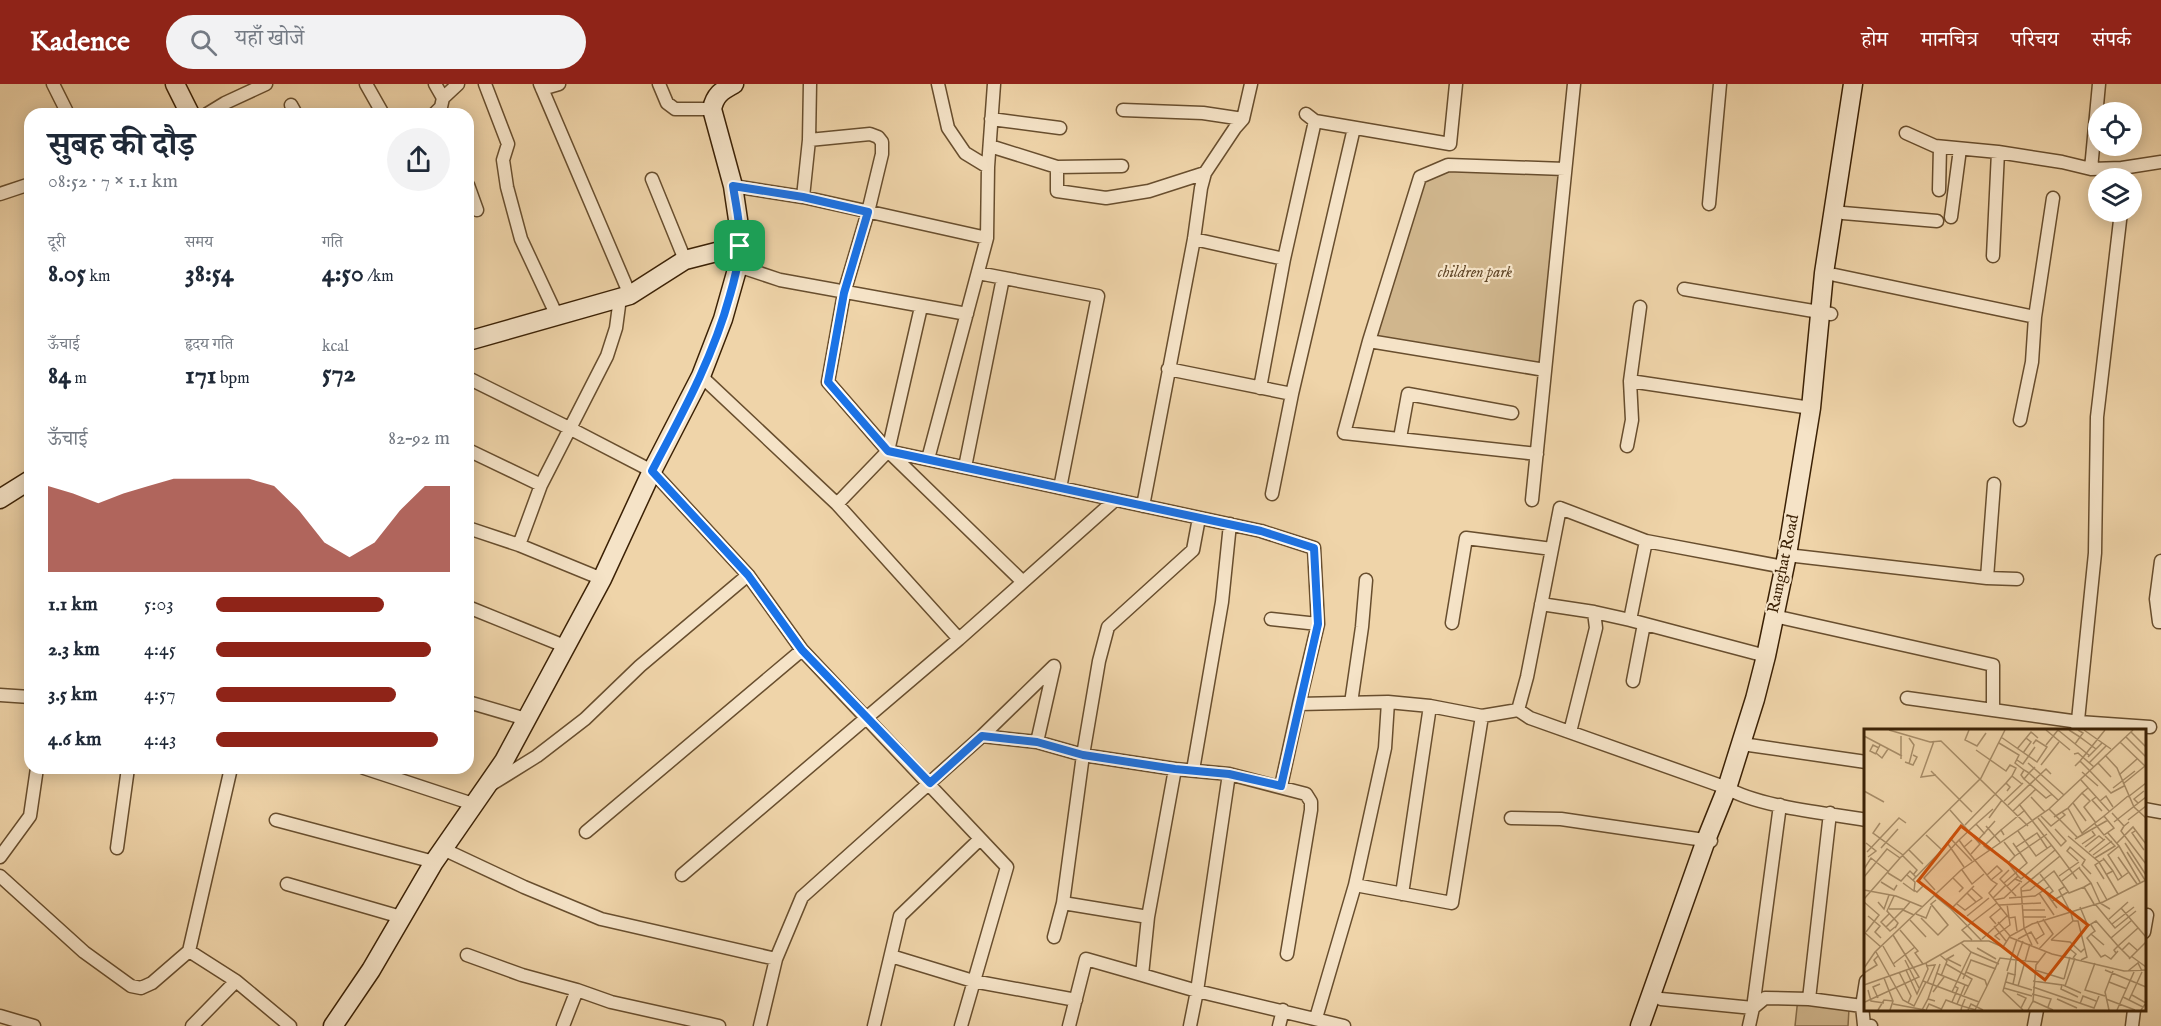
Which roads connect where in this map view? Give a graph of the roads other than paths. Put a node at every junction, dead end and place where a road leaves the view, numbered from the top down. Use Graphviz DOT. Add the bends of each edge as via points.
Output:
graph roads {
  1 [pos="53,84"];
  2 [pos="175,84"];
  3 [pos="266,84"];
  4 [pos="366,84"];
  5 [pos="435,84"];
  6 [pos="458,84"];
  7 [pos="485,84"];
  8 [pos="559,84"];
  9 [pos="659,84"];
  10 [pos="810,84"];
  11 [pos="938,84"];
  12 [pos="994,84"];
  13 [pos="1251,84"];
  14 [pos="1456,84"];
  15 [pos="1574,84"];
  16 [pos="1720,84"];
  17 [pos="1852,84"];
  18 [pos="1862,84"];
  19 [pos="2099,84"];
  20 [pos="725,86"];
  21 [pos="541,87"];
  22 [pos="65,108"];
  23 [pos="189,108"];
  24 [pos="210,108"];
  25 [pos="380,108"];
  26 [pos="440,108"];
  27 [pos="712,109"];
  28 [pos="1123,110"];
  29 [pos="1243,118"];
  30 [pos="991,119"];
  31 [pos="1060,128"];
  32 [pos="1354,128"];
  33 [pos="1906,132"];
  34 [pos="1849,138"];
  35 [pos="809,140"];
  36 [pos="990,146"];
  37 [pos="1940,147"];
  38 [pos="1960,148"];
  39 [pos="1998,152"];
  40 [pos="2161,162"];
  41 [pos="1122,166"];
  42 [pos="988,167"];
  43 [pos="1057,167"];
  44 [pos="2088,168"];
  45 [pos="2091,168"];
  46 [pos="2140,168"];
  47 [pos="1565,169"];
  48 [pos="1205,173"];
  49 [pos="652,179"];
  50 [pos="24,186"];
  51 [pos="733,186"];
  52 [pos="1939,190"];
  53 [pos="0,194"];
  54 [pos="803,197"];
  55 [pos="2053,198"];
  56 [pos="474,202"];
  57 [pos="1709,204"];
  58 [pos="477,210"];
  59 [pos="868,212"];
  60 [pos="1843,213"];
  61 [pos="1951,217"];
  62 [pos="1937,221"];
  63 [pos="2120,222"];
  64 [pos="987,238"];
  65 [pos="1194,238"];
  66 [pos="740,246"];
  67 [pos="1993,256"];
  68 [pos="1284,259"];
  69 [pos="685,260"];
  70 [pos="738,266"];
  71 [pos="978,273"];
  72 [pos="1835,275"];
  73 [pos="1003,278"];
  74 [pos="1684,289"];
  75 [pos="844,293"];
  76 [pos="625,297"];
  77 [pos="921,307"];
  78 [pos="1640,308"];
  79 [pos="1825,313"];
  80 [pos="967,314"];
  81 [pos="557,316"];
  82 [pos="2035,317"];
  83 [pos="474,339"];
  84 [pos="1370,341"];
  85 [pos="1168,369"];
  86 [pos="1545,370"];
  87 [pos="701,376"];
  88 [pos="474,381"];
  89 [pos="1630,381"];
  90 [pos="1260,388"];
  91 [pos="1292,394"];
  92 [pos="1811,408"];
  93 [pos="1512,413"];
  94 [pos="2020,420"];
  95 [pos="572,429"];
  96 [pos="1400,438"];
  97 [pos="1627,446"];
  98 [pos="888,451"];
  99 [pos="474,453"];
  100 [pos="1537,454"];
  101 [pos="928,459"];
  102 [pos="965,467"];
  103 [pos="652,471"];
  104 [pos="24,484"];
  105 [pos="1995,484"];
  106 [pos="541,485"];
  107 [pos="1060,488"];
  108 [pos="1272,494"];
  109 [pos="0,499"];
  110 [pos="1115,500"];
  111 [pos="1532,500"];
  112 [pos="837,504"];
  113 [pos="1143,506"];
  114 [pos="1199,518"];
  115 [pos="1230,524"];
  116 [pos="474,530"];
  117 [pos="1646,541"];
  118 [pos="519,545"];
  119 [pos="1552,549"];
  120 [pos="1789,559"];
  121 [pos="2161,561"];
  122 [pos="748,575"];
  123 [pos="1987,578"];
  124 [pos="602,579"];
  125 [pos="2017,579"];
  126 [pos="1366,580"];
  127 [pos="1023,582"];
  128 [pos="1541,604"];
  129 [pos="474,609"];
  130 [pos="1594,612"];
  131 [pos="1783,618"];
  132 [pos="1271,619"];
  133 [pos="1630,620"];
  134 [pos="2161,622"];
  135 [pos="1452,623"];
  136 [pos="1318,624"];
  137 [pos="1644,624"];
  138 [pos="959,639"];
  139 [pos="567,647"];
  140 [pos="802,650"];
  141 [pos="1766,656"];
  142 [pos="1633,681"];
  143 [pos="0,695"];
  144 [pos="24,697"];
  145 [pos="1907,698"];
  146 [pos="1388,702"];
  147 [pos="1351,703"];
  148 [pos="474,704"];
  149 [pos="1299,704"];
  150 [pos="1430,706"];
  151 [pos="1518,710"];
  152 [pos="1993,710"];
  153 [pos="1482,716"];
  154 [pos="867,717"];
  155 [pos="526,719"];
  156 [pos="2078,726"];
  157 [pos="2150,727"];
  158 [pos="1570,732"];
  159 [pos="982,736"];
  160 [pos="1037,742"];
  161 [pos="1749,745"];
  162 [pos="1083,755"];
  163 [pos="1864,762"];
  164 [pos="1175,769"];
  165 [pos="1194,770"];
  166 [pos="36,774"];
  167 [pos="127,774"];
  168 [pos="230,774"];
  169 [pos="382,774"];
  170 [pos="1229,774"];
  171 [pos="930,783"];
  172 [pos="1281,786"];
  173 [pos="484,789"];
  174 [pos="1731,791"];
  175 [pos="473,804"];
  176 [pos="1780,805"];
  177 [pos="2146,809"];
  178 [pos="2161,812"];
  179 [pos="1830,813"];
  180 [pos="1511,818"];
  181 [pos="276,820"];
  182 [pos="1864,820"];
  183 [pos="586,832"];
  184 [pos="980,839"];
  185 [pos="1710,841"];
  186 [pos="117,848"];
  187 [pos="438,856"];
  188 [pos="0,857"];
  189 [pos="682,875"];
  190 [pos="0,876"];
  191 [pos="287,884"];
  192 [pos="1355,885"];
  193 [pos="1402,894"];
  194 [pos="1064,903"];
  195 [pos="2147,915"];
  196 [pos="401,917"];
  197 [pos="1148,917"];
  198 [pos="2146,924"];
  199 [pos="1054,937"];
  200 [pos="189,951"];
  201 [pos="1287,954"];
  202 [pos="467,955"];
  203 [pos="891,956"];
  204 [pos="776,959"];
  205 [pos="1142,975"];
  206 [pos="236,981"];
  207 [pos="973,981"];
  208 [pos="577,990"];
  209 [pos="1197,991"];
  210 [pos="1864,994"];
  211 [pos="1661,999"];
  212 [pos="1809,999"];
  213 [pos="1076,1000"];
  214 [pos="1862,1006"];
  215 [pos="1753,1008"];
  216 [pos="1283,1010"];
  217 [pos="2037,1011"];
  218 [pos="2134,1011"];
  219 [pos="0,1016"];
  220 [pos="1316,1018"];
  221 [pos="671,1020"];
  222 [pos="1074,1025"];
  223 [pos="34,1026"];
  224 [pos="192,1026"];
  225 [pos="290,1026"];
  226 [pos="333,1026"];
  227 [pos="563,1026"];
  228 [pos="718,1026"];
  229 [pos="760,1026"];
  230 [pos="874,1026"];
  231 [pos="961,1026"];
  232 [pos="1190,1026"];
  233 [pos="1279,1026"];
  234 [pos="1344,1026"];
  235 [pos="1640,1026"];
  236 [pos="1652,1026"];
  237 [pos="1749,1026"];
  238 [pos="1866,1026"];
  239 [pos="2034,1026"];
  240 [pos="2132,1026"];
  1 -- 22 [label="street"];
  2 -- 23 [label="main road"];
  3 -- 24 [label="street"];
  4 -- 25 [label="street"];
  5 -- 26 [label="street"];
  6 -- 26 [label="street"];
  7 -- 81 [label="street" via="508,144 503,160 521,239"];
  8 -- 21 [label="street"];
  9 -- 27 [label="street" via="667,103 675,109"];
  10 -- 35 [label="street"];
  11 -- 42 [label="street" via="948,128 965,153"];
  12 -- 30 [label="street"];
  13 -- 29 [label="street"];
  14 -- 32 [label="street" via="1450,144"];
  15 -- 47 [label="street"];
  16 -- 57 [label="street"];
  17 -- 34 [label="main road, Ramghat Road"];
  18 -- 34 [label="main road, Ramghat Road"];
  19 -- 45 [label="street"];
  20 -- 27 [label="main road"];
  21 -- 76 [label="street"];
  27 -- 51 [label="main road"];
  28 -- 29 [label="street"];
  29 -- 48 [label="street"];
  30 -- 31 [label="street"];
  30 -- 36 [label="street"];
  32 -- 68 [label="street" via="1310,118"];
  32 -- 91 [label="street"];
  33 -- 37 [label="street"];
  34 -- 60 [label="main road, Ramghat Road"];
  34 -- 79 [label="main road, Ramghat Road"];
  35 -- 54 [label="street"];
  35 -- 59 [label="street" via="870,134 878,137 882,154"];
  36 -- 42 [label="street"];
  36 -- 43 [label="street"];
  37 -- 38 [label="street"];
  37 -- 52 [label="street"];
  38 -- 39 [label="street"];
  38 -- 61 [label="street"];
  39 -- 44 [label="street"];
  39 -- 67 [label="street"];
  40 -- 46 [label="street"];
  41 -- 43 [label="street"];
  42 -- 64 [label="street"];
  43 -- 48 [label="street" via="1058,191 1106,198 1149,191"];
  47 -- 84 [label="street" via="1448,165 1420,177"];
  47 -- 86 [label="street"];
  48 -- 65 [label="street"];
  49 -- 69 [label="street"];
  50 -- 53 [label="street"];
  51 -- 54 [label="street"];
  51 -- 66 [label="main road"];
  54 -- 59 [label="street"];
  55 -- 82 [label="street"];
  56 -- 58 [label="street"];
  59 -- 64 [label="street"];
  59 -- 75 [label="street"];
  60 -- 62 [label="street"];
  60 -- 72 [label="main road, Ramghat Road"];
  63 -- 156 [label="street" via="2097,417 2095,553"];
  64 -- 71 [label="street"];
  65 -- 68 [label="street"];
  65 -- 85 [label="street"];
  66 -- 69 [label="main road"];
  66 -- 70 [label="main road"];
  68 -- 90 [label="street"];
  69 -- 76 [label="main road"];
  70 -- 75 [label="street" via="780,280"];
  70 -- 87 [label="main road"];
  71 -- 73 [label="street"];
  71 -- 80 [label="street"];
  72 -- 79 [label="main road, Ramghat Road"];
  72 -- 82 [label="street"];
  73 -- 102 [label="street"];
  73 -- 107 [label="street" via="1098,296"];
  74 -- 79 [label="street"];
  75 -- 77 [label="street"];
  75 -- 98 [label="street" via="828,382"];
  76 -- 81 [label="main road"];
  76 -- 95 [label="street" via="607,356"];
  77 -- 80 [label="street"];
  77 -- 98 [label="street"];
  78 -- 89 [label="street"];
  79 -- 92 [label="main road, Ramghat Road"];
  79 -- 120 [label="main road, Ramghat Road" via="1820,410"];
  80 -- 101 [label="street"];
  81 -- 83 [label="main road"];
  82 -- 94 [label="street" via="2032,362"];
  84 -- 86 [label="street"];
  84 -- 96 [label="street" via="1344,433"];
  85 -- 90 [label="street"];
  85 -- 113 [label="street"];
  86 -- 100 [label="street"];
  87 -- 103 [label="main road"];
  87 -- 112 [label="street"];
  88 -- 95 [label="street"];
  89 -- 92 [label="street"];
  89 -- 97 [label="street" via="1632,420"];
  90 -- 91 [label="street"];
  91 -- 108 [label="street"];
  92 -- 120 [label="main road, Ramghat Road"];
  93 -- 96 [label="street" via="1408,394"];
  95 -- 103 [label="street"];
  95 -- 106 [label="street"];
  96 -- 100 [label="street"];
  98 -- 101 [label="street"];
  98 -- 112 [label="street"];
  98 -- 127 [label="street"];
  99 -- 106 [label="street"];
  100 -- 111 [label="street"];
  101 -- 102 [label="street"];
  102 -- 107 [label="street"];
  103 -- 122 [label="street"];
  103 -- 124 [label="main road"];
  104 -- 109 [label="main road"];
  105 -- 123 [label="street"];
  106 -- 118 [label="street"];
  107 -- 110 [label="street"];
  110 -- 113 [label="street"];
  110 -- 127 [label="street"];
  112 -- 138 [label="street"];
  113 -- 114 [label="street"];
  114 -- 115 [label="street"];
  114 -- 162 [label="street" via="1193,550 1108,627"];
  115 -- 136 [label="street" via="1314,548"];
  115 -- 165 [label="street" via="1222,602"];
  116 -- 118 [label="street"];
  117 -- 119 [label="street" via="1560,508"];
  117 -- 120 [label="street"];
  117 -- 133 [label="street"];
  118 -- 124 [label="street"];
  119 -- 128 [label="street"];
  119 -- 135 [label="street" via="1466,538"];
  120 -- 123 [label="street"];
  120 -- 131 [label="main road, Ramghat Road"];
  120 -- 141 [label="main road, Ramghat Road"];
  121 -- 134 [label="street" via="2156,599"];
  122 -- 140 [label="street"];
  122 -- 173 [label="street" via="585,718 537,756"];
  123 -- 125 [label="street"];
  124 -- 139 [label="main road"];
  126 -- 147 [label="street"];
  127 -- 138 [label="street"];
  128 -- 130 [label="street"];
  128 -- 151 [label="street"];
  129 -- 139 [label="street"];
  130 -- 133 [label="street"];
  130 -- 158 [label="street" via="1596,628"];
  131 -- 152 [label="street" via="1993,665"];
  131 -- 161 [label="main road, Ramghat Road" via="1764,702"];
  132 -- 136 [label="street"];
  133 -- 137 [label="street"];
  136 -- 149 [label="street"];
  137 -- 141 [label="street"];
  137 -- 142 [label="street"];
  138 -- 154 [label="street"];
  139 -- 155 [label="main road"];
  140 -- 154 [label="street"];
  140 -- 183 [label="street"];
  141 -- 174 [label="main road, Ramghat Road"];
  143 -- 144 [label="street"];
  145 -- 152 [label="street"];
  146 -- 147 [label="street"];
  146 -- 150 [label="street"];
  146 -- 192 [label="street" via="1385,748"];
  147 -- 149 [label="street"];
  148 -- 155 [label="street"];
  149 -- 172 [label="street"];
  150 -- 153 [label="street"];
  150 -- 193 [label="street"];
  151 -- 153 [label="street"];
  151 -- 158 [label="street"];
  152 -- 156 [label="street"];
  153 -- 193 [label="street" via="1452,903"];
  154 -- 171 [label="street"];
  154 -- 189 [label="street"];
  155 -- 173 [label="main road"];
  156 -- 157 [label="street"];
  158 -- 174 [label="street"];
  159 -- 160 [label="street"];
  159 -- 160 [label="street" via="1054,666"];
  159 -- 171 [label="street"];
  160 -- 162 [label="street"];
  161 -- 163 [label="street"];
  161 -- 174 [label="main road, Ramghat Road"];
  162 -- 164 [label="street"];
  162 -- 194 [label="street"];
  164 -- 165 [label="street"];
  164 -- 197 [label="street"];
  165 -- 170 [label="street"];
  166 -- 188 [label="street" via="30,816"];
  167 -- 186 [label="street"];
  168 -- 200 [label="street"];
  169 -- 175 [label="street"];
  170 -- 172 [label="street"];
  170 -- 209 [label="street"];
  171 -- 184 [label="street"];
  171 -- 204 [label="street" via="802,897"];
  172 -- 201 [label="street" via="1306,794 1311,802"];
  173 -- 175 [label="main road"];
  174 -- 176 [label="street"];
  174 -- 185 [label="main road, Ramghat Road"];
  175 -- 187 [label="main road"];
  176 -- 179 [label="street"];
  176 -- 215 [label="street"];
  177 -- 178 [label="street"];
  179 -- 182 [label="street"];
  179 -- 212 [label="street"];
  180 -- 185 [label="street" via="1561,819"];
  181 -- 187 [label="street"];
  184 -- 203 [label="street" via="900,916"];
  184 -- 207 [label="street" via="1007,867"];
  185 -- 211 [label="main road, Ramghat Road"];
  185 -- 235 [label="main road, Ramghat Road"];
  187 -- 196 [label="main road"];
  187 -- 204 [label="street" via="601,919"];
  190 -- 200 [label="street" via="84,952 131,986 152,983"];
  191 -- 196 [label="street"];
  192 -- 193 [label="street"];
  192 -- 220 [label="street"];
  194 -- 197 [label="street"];
  194 -- 199 [label="street"];
  195 -- 198 [label="street"];
  196 -- 226 [label="main road"];
  197 -- 205 [label="street"];
  200 -- 206 [label="street"];
  202 -- 208 [label="street"];
  203 -- 207 [label="street"];
  203 -- 230 [label="street"];
  204 -- 229 [label="street"];
  205 -- 209 [label="street"];
  205 -- 213 [label="street" via="1086,959"];
  206 -- 224 [label="street"];
  206 -- 225 [label="street"];
  207 -- 213 [label="street"];
  207 -- 231 [label="street"];
  208 -- 221 [label="street"];
  208 -- 227 [label="street"];
  209 -- 216 [label="street"];
  209 -- 232 [label="street"];
  210 -- 214 [label="street"];
  211 -- 215 [label="street"];
  211 -- 236 [label="main road, Ramghat Road"];
  212 -- 214 [label="street"];
  212 -- 215 [label="street" via="1765,998"];
  213 -- 222 [label="street"];
  214 -- 238 [label="street"];
  215 -- 237 [label="street"];
  216 -- 220 [label="street"];
  216 -- 233 [label="street"];
  217 -- 239 [label="street"];
  218 -- 240 [label="street"];
  219 -- 223 [label="street"];
  220 -- 234 [label="street"];
  221 -- 228 [label="street"];
}
